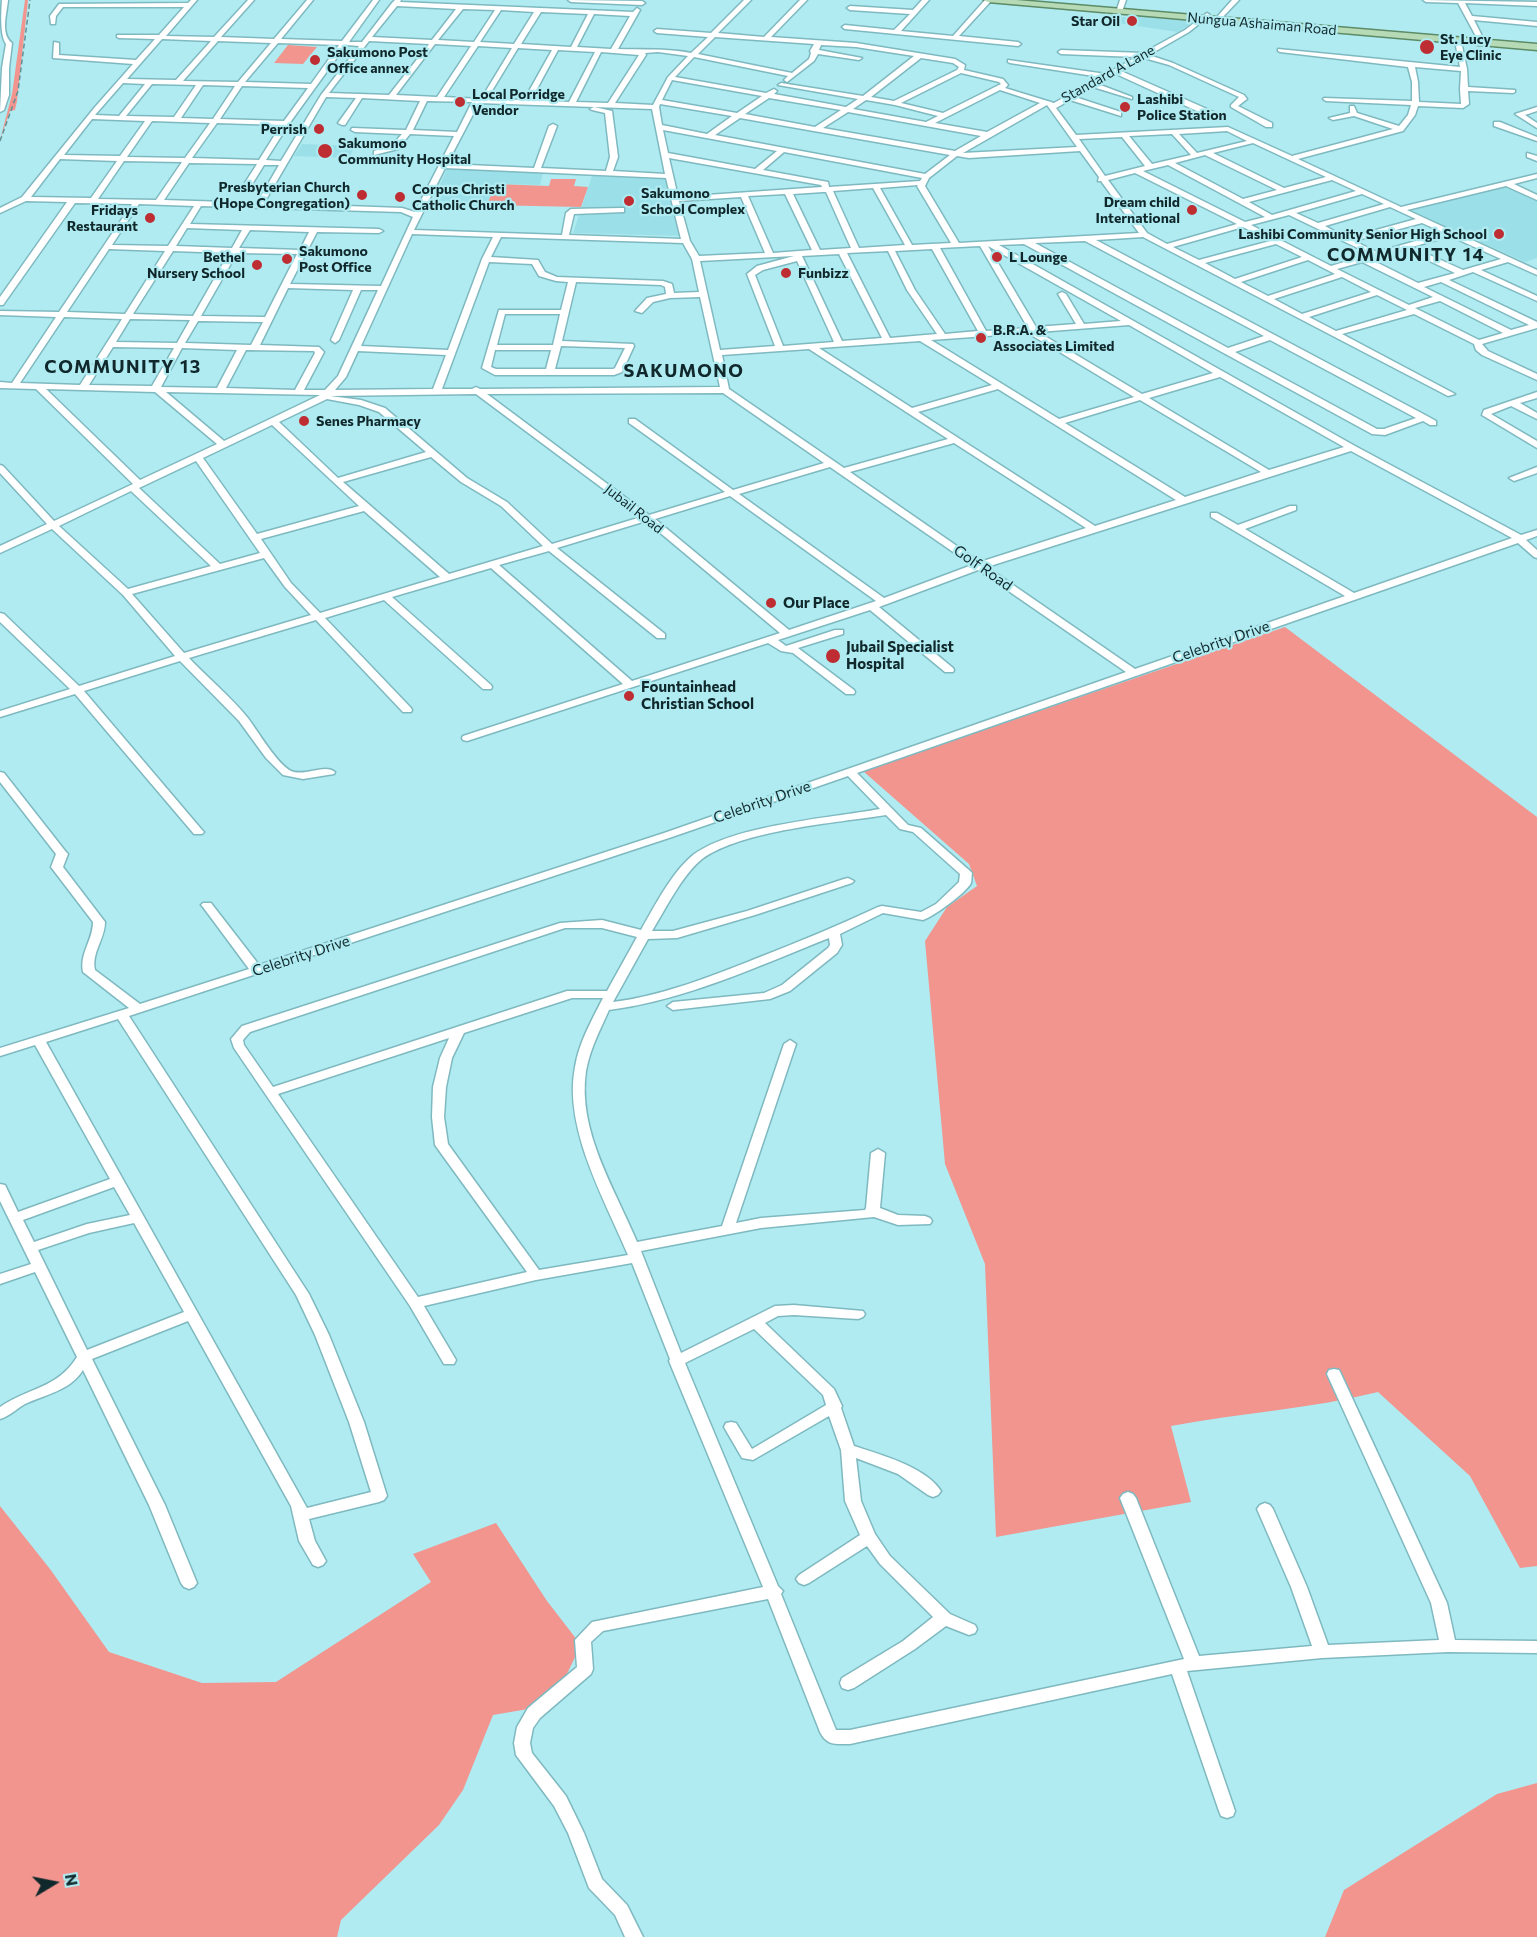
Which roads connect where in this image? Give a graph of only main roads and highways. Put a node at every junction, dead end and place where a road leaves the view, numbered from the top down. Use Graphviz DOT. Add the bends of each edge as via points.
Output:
graph roads {
  1 [pos="989,0"];
  2 [pos="1022,0"];
  3 [pos="1121,7"];
  4 [pos="1218,18"];
  5 [pos="1537,46"];
  1 -- 3 [label="main road, Nungua Ashaiman Road"];
  2 -- 3 [label="main road, Nungua Ashaiman Road"];
  3 -- 4 [label="main road, Nungua Ashaiman Road"];
  4 -- 5 [label="main road, Nungua Ashaiman Road"];
  4 -- 5 [label="main road, Nungua Ashaiman Road"];
}
